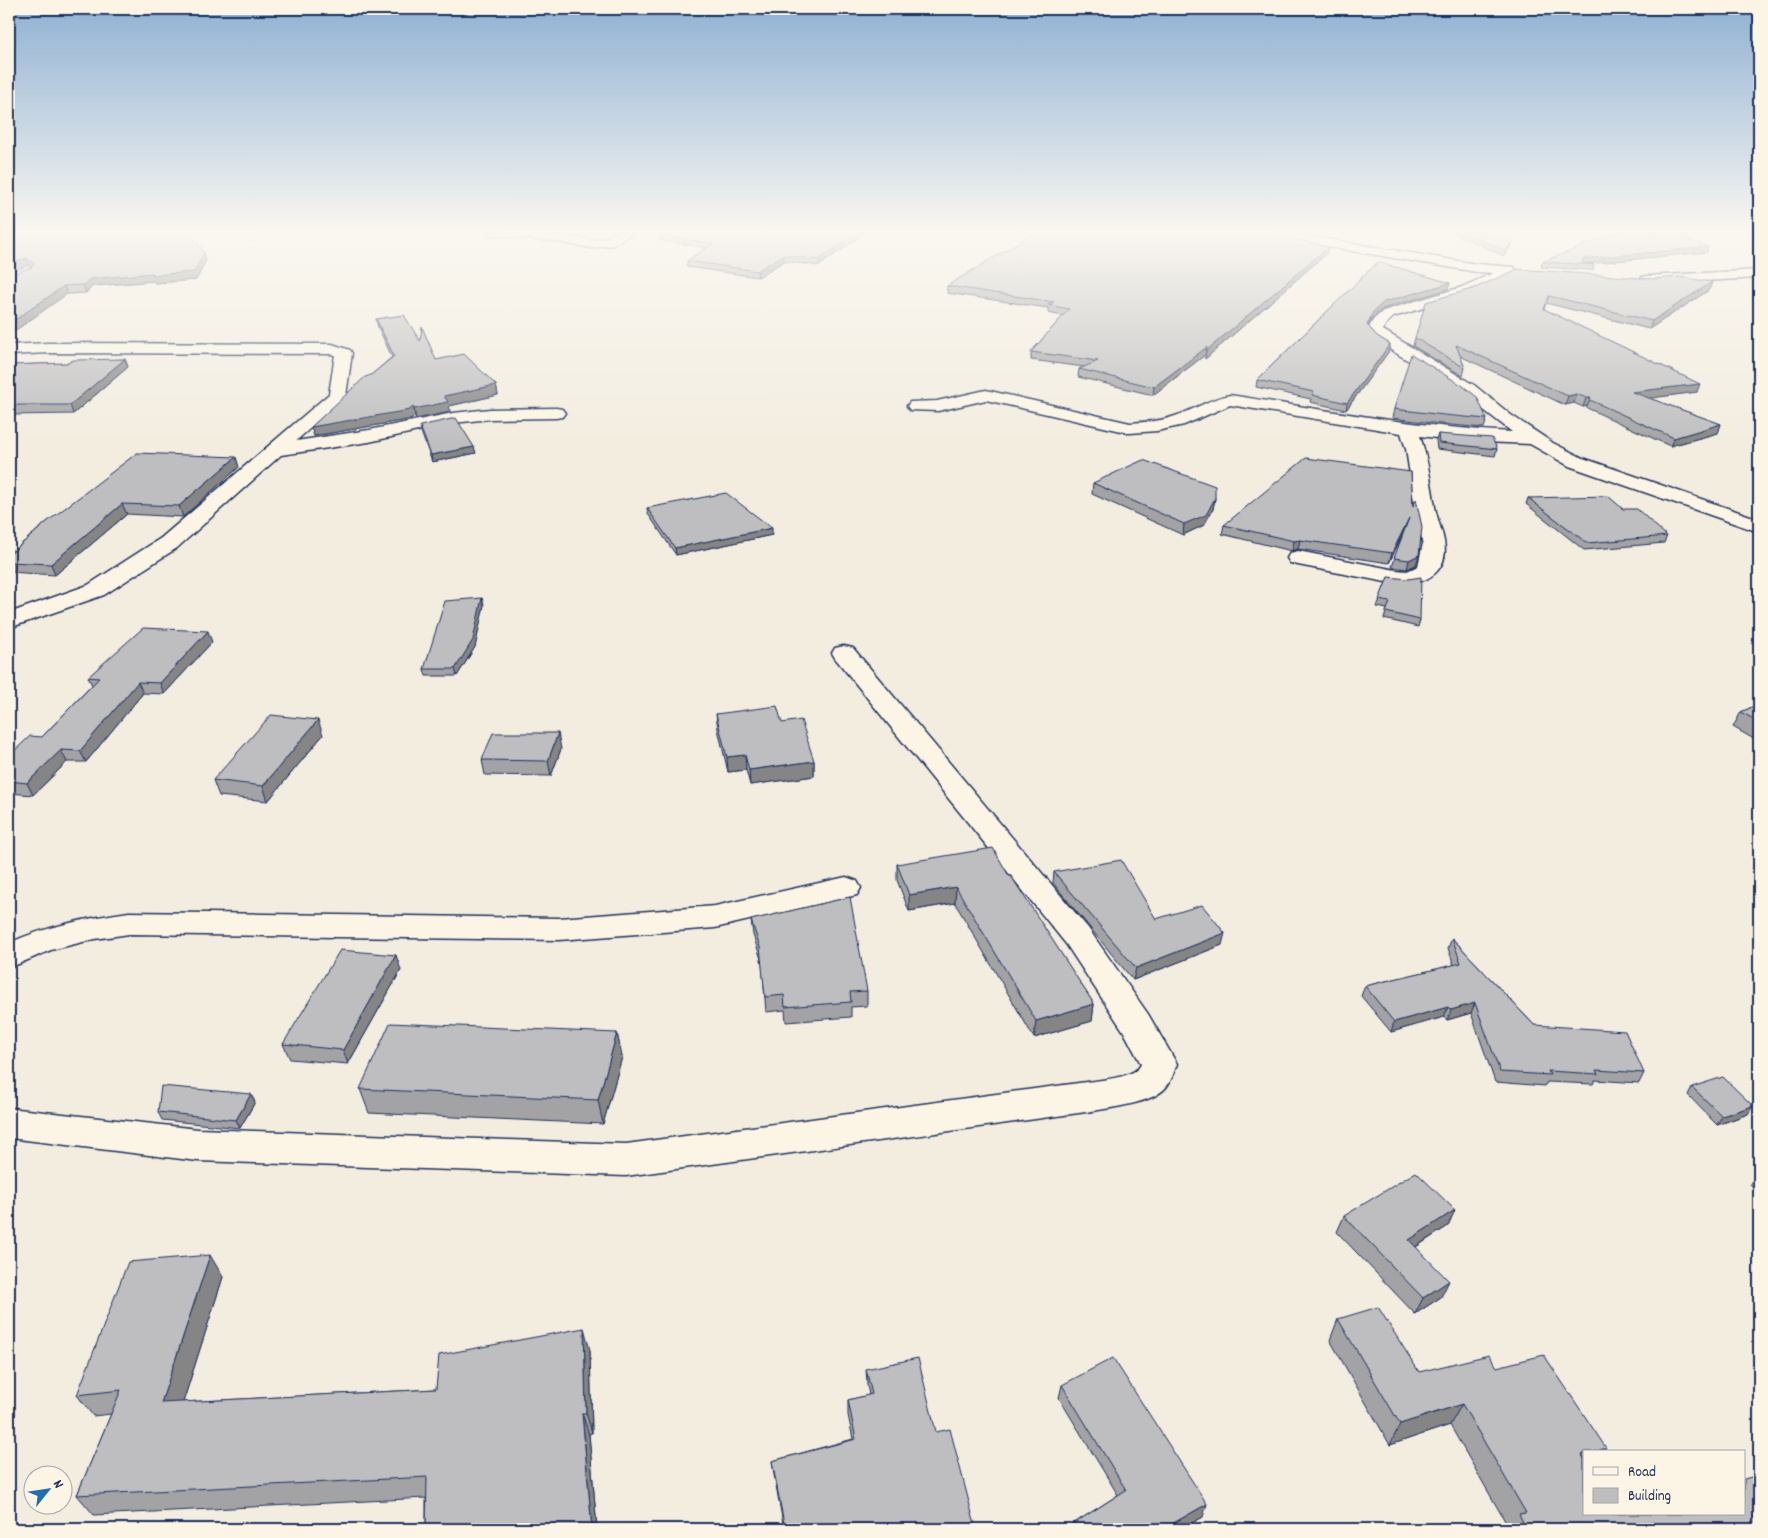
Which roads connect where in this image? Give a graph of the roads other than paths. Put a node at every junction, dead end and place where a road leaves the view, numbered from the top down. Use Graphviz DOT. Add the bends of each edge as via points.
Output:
graph roads {
  1 [pos="1423,303"];
  2 [pos="9,350"];
  3 [pos="916,406"];
  4 [pos="556,413"];
  5 [pos="1408,428"];
  6 [pos="1534,439"];
  7 [pos="276,450"];
  8 [pos="1759,526"];
  9 [pos="1298,558"];
  10 [pos="9,621"];
  11 [pos="844,653"];
  12 [pos="846,888"];
  13 [pos="9,956"];
  14 [pos="9,1123"];
  1 -- 6 [label="street" via="1388,314 1375,331 1468,389"];
  2 -- 7 [label="street" via="332,349 344,353 337,396"];
  3 -- 5 [label="street" via="938,406 986,395 1130,428 1184,419 1230,400"];
  4 -- 7 [label="street" via="453,418 369,436"];
  5 -- 6 [label="street"];
  5 -- 9 [label="street" via="1434,543 1431,565 1426,571 1410,578 1396,577"];
  6 -- 8 [label="street" via="1576,462"];
  7 -- 10 [label="street" via="168,543 96,590"];
  11 -- 14 [label="street" via="1077,936 1136,1023 1159,1064 1154,1077 1138,1087 1086,1097 626,1160 198,1145"];
  12 -- 13 [label="street" via="715,917 559,929 129,923 42,940"];
}
